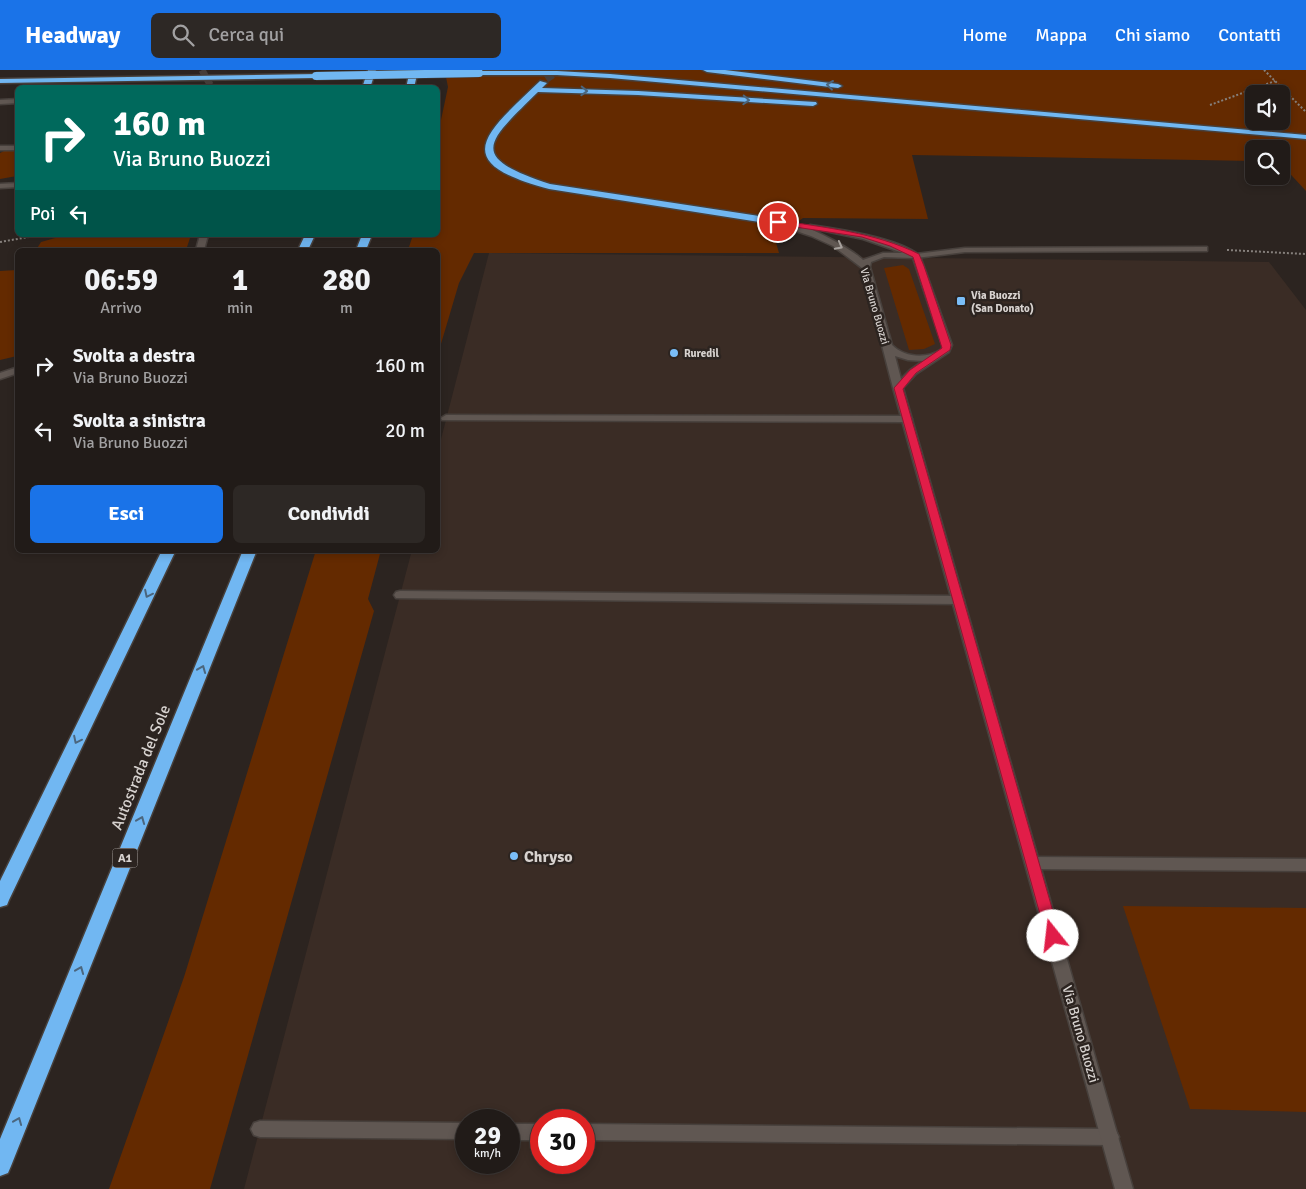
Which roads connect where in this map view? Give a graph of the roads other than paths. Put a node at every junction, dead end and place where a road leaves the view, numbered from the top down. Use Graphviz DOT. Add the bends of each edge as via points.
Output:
graph roads {
  1 [pos="372,70"];
  2 [pos="414,70"];
  3 [pos="707,70"];
  4 [pos="546,79"];
  5 [pos="0,81"];
  6 [pos="367,85"];
  7 [pos="411,85"];
  8 [pos="845,87"];
  9 [pos="864,89"];
  10 [pos="535,90"];
  11 [pos="0,102"];
  12 [pos="15,102"];
  13 [pos="823,104"];
  14 [pos="852,106"];
  15 [pos="1105,119"];
  16 [pos="1306,137"];
  17 [pos="0,148"];
  18 [pos="15,148"];
  19 [pos="15,185"];
  20 [pos="0,186"];
  21 [pos="778,222"];
  22 [pos="1204,249"];
  23 [pos="916,256"];
  24 [pos="866,267"];
  25 [pos="887,346"];
  26 [pos="936,356"];
  27 [pos="15,371"];
  28 [pos="0,376"];
  29 [pos="898,388"];
  30 [pos="446,418"];
  31 [pos="907,418"];
  32 [pos="168,553"];
  33 [pos="249,553"];
  34 [pos="400,595"];
  35 [pos="958,600"];
  36 [pos="1033,863"];
  37 [pos="1306,866"];
  38 [pos="0,900"];
  39 [pos="260,1130"];
  40 [pos="455,1131"];
  41 [pos="595,1132"];
  42 [pos="1110,1137"];
  43 [pos="0,1166"];
  44 [pos="1124,1189"];
  1 -- 6 [label="highway"];
  2 -- 7 [label="highway"];
  8 -- 3 [label="highway, one-way"];
  4 -- 10 [label="highway"];
  5 -- 15 [label="highway, bridge" via="557,73"];
  9 -- 15 [label="highway"];
  10 -- 13 [label="highway, one-way"];
  10 -- 21 [label="highway" via="503,119 489,139 487,152 492,162 504,170 549,186"];
  11 -- 12 [label="street"];
  14 -- 15 [label="highway"];
  15 -- 16 [label="highway"];
  17 -- 18 [label="street"];
  19 -- 20 [label="street"];
  21 -- 23 [label="street" via="863,235 893,244"];
  21 -- 24 [label="street, Via Bruno Buozzi, one-way" via="842,247"];
  22 -- 23 [label="street" via="965,250"];
  23 -- 24 [label="street" via="878,256 867,261"];
  23 -- 26 [label="street" via="947,345 943,354"];
  24 -- 25 [label="street, Via Bruno Buozzi"];
  25 -- 26 [label="street" via="907,357"];
  25 -- 29 [label="street, Via Bruno Buozzi"];
  26 -- 29 [label="street" via="913,372"];
  27 -- 28 [label="street"];
  29 -- 31 [label="street, Via Bruno Buozzi"];
  30 -- 31 [label="street"];
  31 -- 35 [label="street, Via Bruno Buozzi"];
  32 -- 38 [label="highway, one-way"];
  43 -- 33 [label="highway, Autostrada del Sole / A1, one-way"];
  34 -- 35 [label="street"];
  35 -- 36 [label="street, Via Bruno Buozzi"];
  36 -- 37 [label="street"];
  36 -- 42 [label="street, Via Bruno Buozzi"];
  39 -- 40 [label="street"];
  41 -- 42 [label="street"];
  42 -- 44 [label="street, Via Bruno Buozzi"];
}
